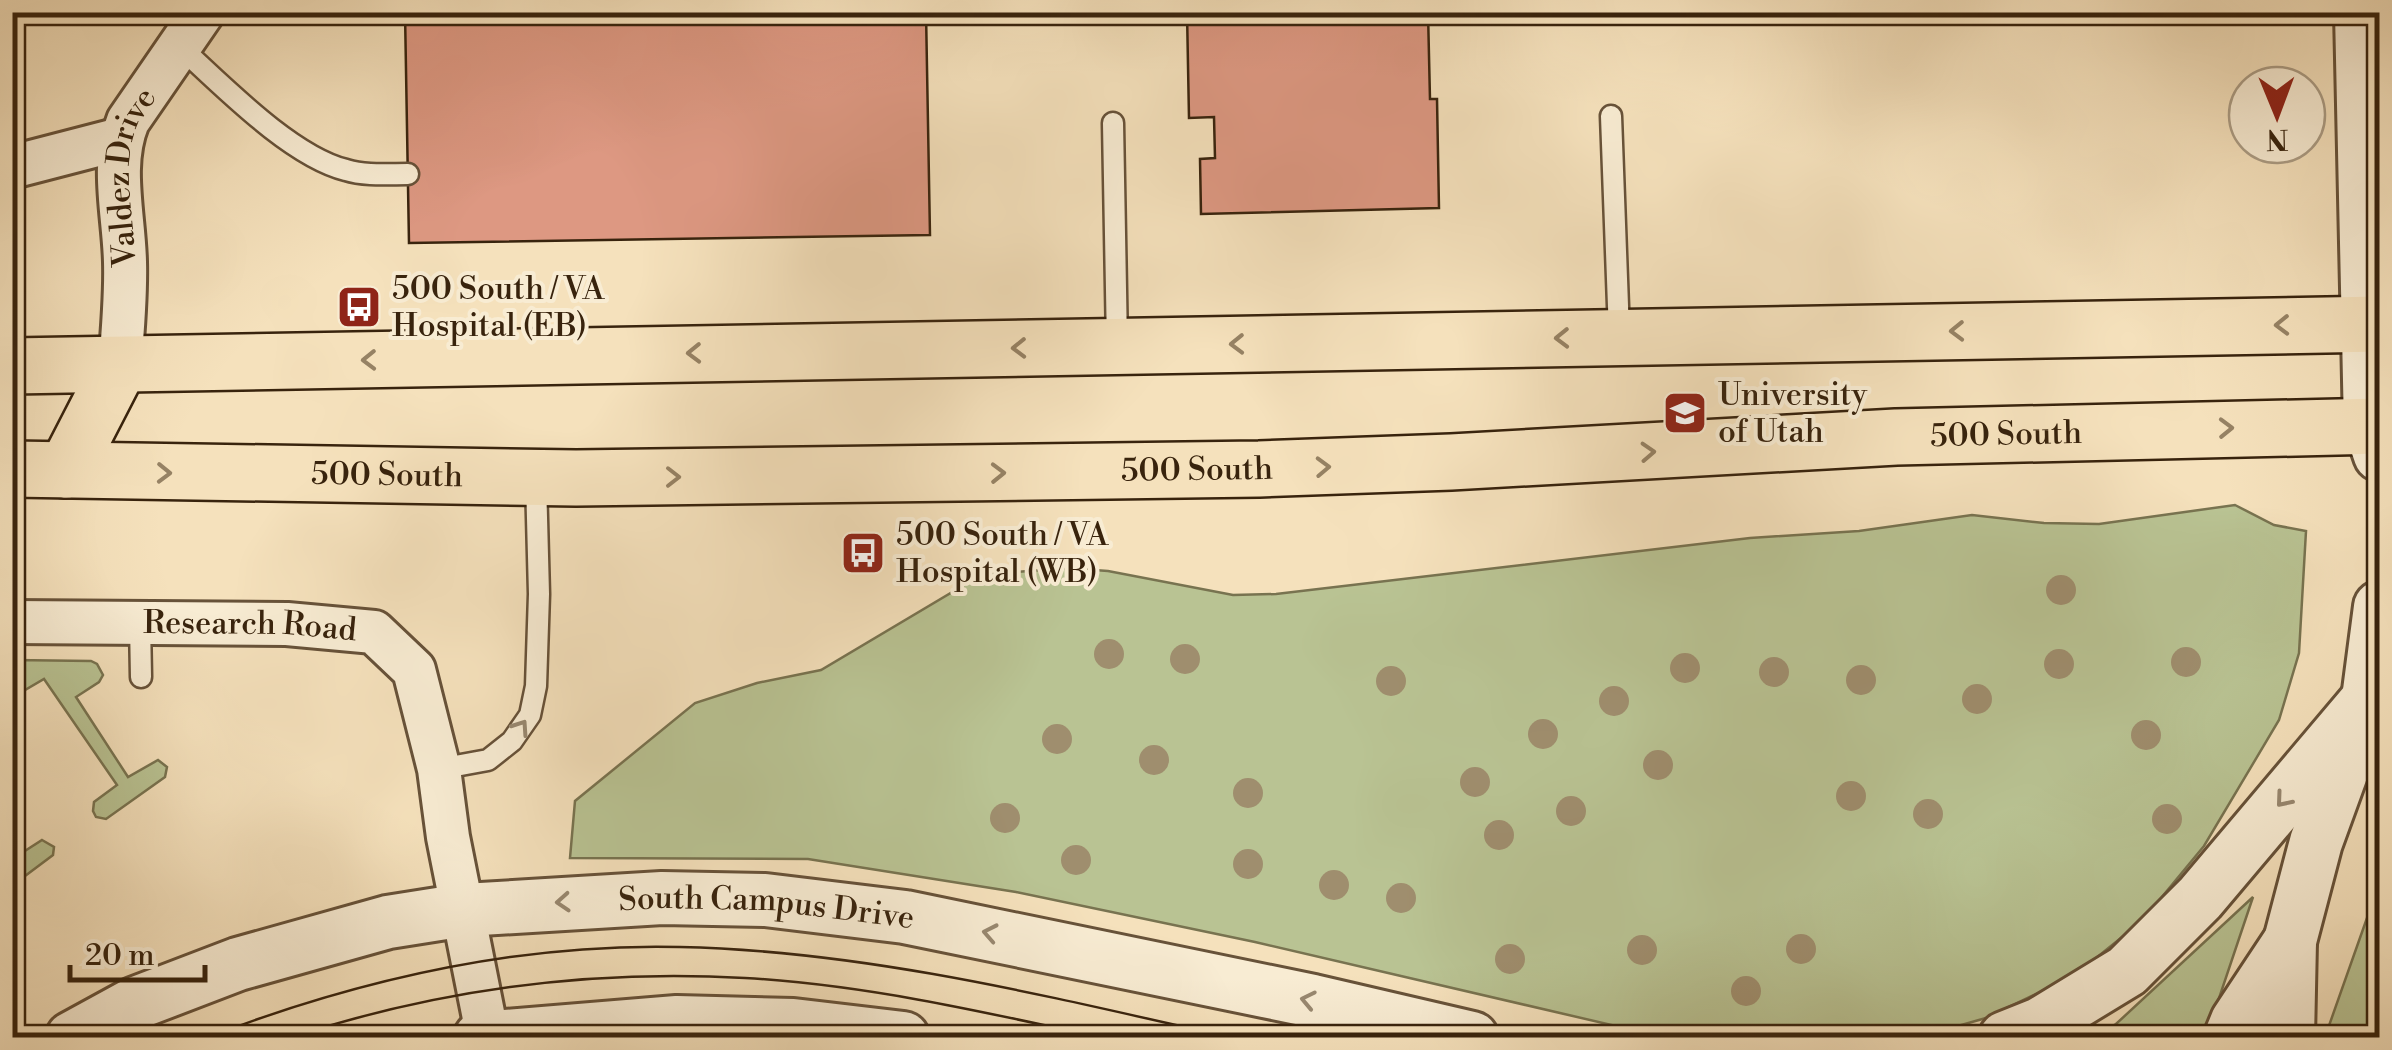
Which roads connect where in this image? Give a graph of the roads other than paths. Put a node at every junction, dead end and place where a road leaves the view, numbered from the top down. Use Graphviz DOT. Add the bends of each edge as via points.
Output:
graph roads {
  1 [pos="2362,12"];
  2 [pos="190,29"];
  3 [pos="1611,116"];
  4 [pos="1113,123"];
  5 [pos="120,139"];
  6 [pos="12,167"];
  7 [pos="408,174"];
  8 [pos="2374,324"];
  9 [pos="1619,337"];
  10 [pos="1117,346"];
  11 [pos="120,365"];
  12 [pos="12,366"];
  13 [pos="2376,436"];
  14 [pos="12,469"];
  15 [pos="66,470"];
  16 [pos="536,478"];
  17 [pos="2380,607"];
  18 [pos="12,622"];
  19 [pos="140,622"];
  20 [pos="141,677"];
  21 [pos="2368,698"];
  22 [pos="439,769"];
  23 [pos="464,910"];
  24 [pos="2290,941"];
  25 [pos="486,1037"];
  26 [pos="72,1038"];
  27 [pos="903,1038"];
  28 [pos="1472,1038"];
  29 [pos="2005,1038"];
  30 [pos="2230,1038"];
  31 [pos="2288,1038"];
  1 -- 8 [label="street"];
  2 -- 5 [label="street, Valdez Drive"];
  2 -- 7 [label="lane" via="293,144 346,170"];
  3 -- 9 [label="lane"];
  4 -- 10 [label="lane"];
  5 -- 6 [label="street"];
  5 -- 11 [label="street, Valdez Drive"];
  8 -- 9 [label="main road, one-way"];
  8 -- 13 [label="street"];
  9 -- 10 [label="main road, one-way"];
  10 -- 11 [label="main road, one-way"];
  11 -- 12 [label="main road"];
  11 -- 15 [label="main road"];
  16 -- 13 [label="main road, 500 South, one-way" via="1259,470 1914,436"];
  14 -- 15 [label="main road, 500 South"];
  15 -- 16 [label="main road, 500 South, one-way"];
  22 -- 16 [label="lane, one-way" via="488,760 530,715 540,594"];
  17 -- 21 [label="street"];
  18 -- 19 [label="street, Research Road"];
  19 -- 20 [label="lane"];
  19 -- 22 [label="street, Research Road" via="374,632 414,670"];
  21 -- 24 [label="street" via="2316,842"];
  21 -- 29 [label="street, one-way" via="2200,898 2127,972"];
  22 -- 23 [label="street, Research Road"];
  23 -- 25 [label="street, Research Road"];
  23 -- 26 [label="street, South Campus Drive" via="388,922 238,964 136,1003"];
  28 -- 23 [label="street, South Campus Drive, one-way" via="905,916 766,900 662,898"];
  24 -- 30 [label="street"];
  24 -- 31 [label="street"];
  25 -- 27 [label="street" via="678,1022 793,1025"];
}
